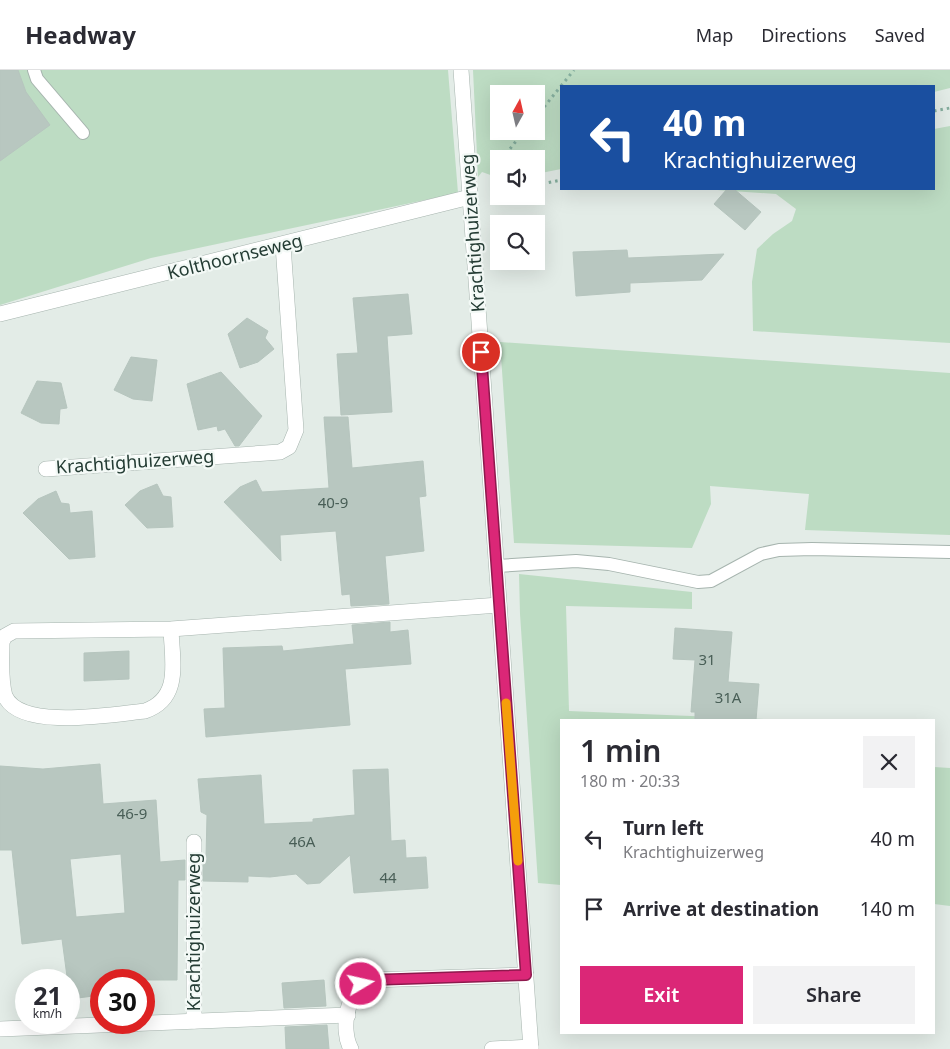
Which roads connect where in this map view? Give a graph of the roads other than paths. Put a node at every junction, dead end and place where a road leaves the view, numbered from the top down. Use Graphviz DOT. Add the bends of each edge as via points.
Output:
graph roads {
  1 [pos="34,70"];
  2 [pos="461,70"];
  3 [pos="84,133"];
  4 [pos="470,197"];
  5 [pos="283,246"];
  6 [pos="0,314"];
  7 [pos="46,468"];
  8 [pos="950,552"];
  9 [pos="497,566"];
  10 [pos="499,605"];
  11 [pos="171,629"];
  12 [pos="194,842"];
  13 [pos="526,975"];
  14 [pos="348,1015"];
  15 [pos="194,1021"];
  16 [pos="0,1029"];
  17 [pos="531,1048"];
  18 [pos="351,1049"];
  19 [pos="492,1049"];
  1 -- 3 [label="lane" via="36,79"];
  2 -- 4 [label="street, Krachtighuizerweg"];
  4 -- 5 [label="street, Kolthoornseweg"];
  4 -- 9 [label="street, Krachtighuizerweg"];
  5 -- 6 [label="street, Kolthoornseweg"];
  5 -- 7 [label="street, Krachtighuizerweg" via="296,430 289,447 280,452"];
  8 -- 9 [label="lane" via="779,550 761,554 711,581 698,582 609,564 576,561"];
  9 -- 10 [label="street, Krachtighuizerweg"];
  10 -- 11 [label="street"];
  10 -- 13 [label="street, Krachtighuizerweg"];
  11 -- 11 [label="street" via="170,690 159,707 145,711 54,718 28,713 14,707 6,698 1,682 2,642 9,632"];
  12 -- 15 [label="street, Krachtighuizerweg"];
  13 -- 14 [label="street" via="370,980 361,984 352,995"];
  13 -- 17 [label="street, Krachtighuizerweg"];
  14 -- 15 [label="street, Krachtighuizerweg"];
  14 -- 18 [label="street"];
  15 -- 16 [label="street, Krachtighuizerweg"];
  17 -- 19 [label="street, Krachtighuizerweg"];
}
